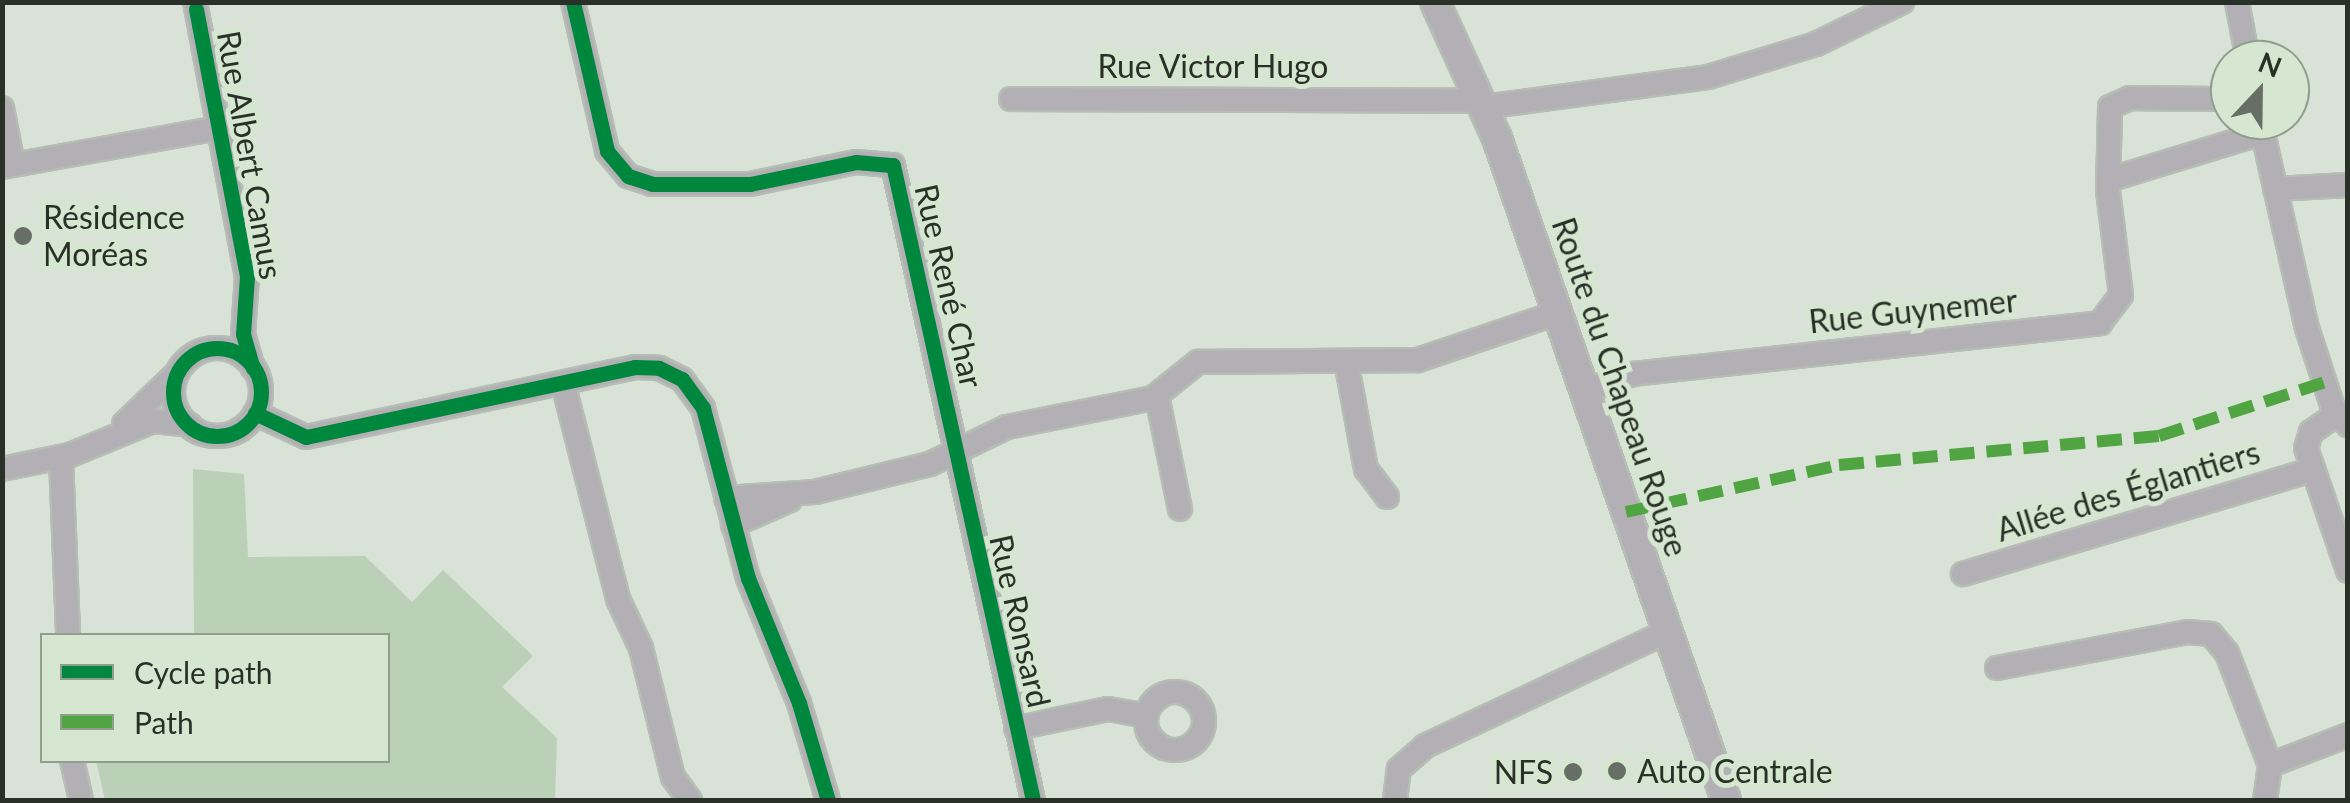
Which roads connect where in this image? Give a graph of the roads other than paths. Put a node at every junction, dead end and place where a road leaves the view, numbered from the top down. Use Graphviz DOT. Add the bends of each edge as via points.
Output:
graph roads {
  1 [pos="573,2"];
  2 [pos="1435,2"];
  3 [pos="2236,2"];
  4 [pos="195,5"];
  5 [pos="1896,5"];
  6 [pos="2244,40"];
  7 [pos="1478,95"];
  8 [pos="1011,99"];
  9 [pos="2210,100"];
  10 [pos="2,108"];
  11 [pos="219,128"];
  12 [pos="2223,140"];
  13 [pos="2264,140"];
  14 [pos="8,166"];
  15 [pos="2108,180"];
  16 [pos="2348,186"];
  17 [pos="2274,189"];
  18 [pos="242,257"];
  19 [pos="1557,313"];
  20 [pos="200,352"];
  21 [pos="1346,361"];
  22 [pos="253,368"];
  23 [pos="178,372"];
  24 [pos="563,383"];
  25 [pos="1584,391"];
  26 [pos="1157,396"];
  27 [pos="255,413"];
  28 [pos="2342,419"];
  29 [pos="190,426"];
  30 [pos="960,452"];
  31 [pos="70,455"];
  32 [pos="2,469"];
  33 [pos="2311,470"];
  34 [pos="815,492"];
  35 [pos="1387,497"];
  36 [pos="726,498"];
  37 [pos="1180,509"];
  38 [pos="733,525"];
  39 [pos="2348,572"];
  40 [pos="1963,574"];
  41 [pos="1668,632"];
  42 [pos="68,633"];
  43 [pos="1997,668"];
  44 [pos="1146,716"];
  45 [pos="1016,728"];
  46 [pos="2348,735"];
  47 [pos="73,763"];
  48 [pos="2270,764"];
  49 [pos="80,800"];
  50 [pos="690,800"];
  51 [pos="828,800"];
  52 [pos="1033,800"];
  53 [pos="1396,800"];
  54 [pos="1726,800"];
  55 [pos="2265,800"];
  1 -- 30 [label="street, Rue René Char" via="608,150 628,176 652,184 750,184 856,162 892,165"];
  2 -- 7 [label="street, Route du Chapeau Rouge"];
  3 -- 6 [label="street"];
  4 -- 11 [label="street, Rue Albert Camus"];
  5 -- 7 [label="street, Rue Victor Hugo" via="1799,50 1708,77"];
  7 -- 8 [label="street, Rue Victor Hugo"];
  7 -- 19 [label="street, Route du Chapeau Rouge"];
  9 -- 15 [label="street, Rue Guynemer" via="2114,103 2106,122"];
  10 -- 14 [label="street"];
  11 -- 14 [label="street"];
  11 -- 18 [label="street, Rue Albert Camus"];
  12 -- 15 [label="street"];
  13 -- 17 [label="street, Allée des Églantiers"];
  15 -- 25 [label="street, Rue Guynemer" via="2120,294 2100,323 1633,374"];
  16 -- 17 [label="street"];
  17 -- 28 [label="street, Allée des Églantiers" via="2303,316"];
  18 -- 20 [label="street, Rue Albert Camus" via="228,320"];
  18 -- 22 [label="street, Rue Albert Camus" via="248,288 244,334"];
  19 -- 21 [label="street" via="1418,360"];
  19 -- 25 [label="street, Route du Chapeau Rouge"];
  20 -- 22 [label="street" via="230,350"];
  20 -- 23 [label="street"];
  21 -- 26 [label="street" via="1198,362"];
  21 -- 35 [label="street" via="1366,469"];
  22 -- 27 [label="street" via="260,390"];
  23 -- 29 [label="street" via="174,400"];
  23 -- 31 [label="street" via="145,408"];
  24 -- 27 [label="street" via="306,438"];
  24 -- 36 [label="street" via="641,366 682,378 703,408"];
  24 -- 50 [label="street" via="618,598 644,656 673,777"];
  25 -- 41 [label="street, Route du Chapeau Rouge"];
  26 -- 30 [label="street" via="1015,424"];
  26 -- 37 [label="street"];
  27 -- 29 [label="street" via="222,435"];
  28 -- 33 [label="street, Allée des Églantiers" via="2308,438"];
  29 -- 31 [label="street" via="153,420"];
  30 -- 34 [label="street"];
  30 -- 45 [label="street, Rue Ronsard" via="988,618"];
  31 -- 32 [label="street"];
  31 -- 42 [label="street"];
  33 -- 39 [label="street, Allée des Églantiers"];
  33 -- 40 [label="street, Allée des Églantiers"];
  34 -- 36 [label="street"];
  34 -- 38 [label="street"];
  36 -- 38 [label="street"];
  38 -- 51 [label="street"];
  41 -- 53 [label="street" via="1418,750 1396,775"];
  41 -- 54 [label="street, Route du Chapeau Rouge"];
  43 -- 48 [label="street" via="2206,632 2227,653"];
  44 -- 45 [label="street" via="1108,710"];
  45 -- 52 [label="street, Rue Ronsard"];
  46 -- 48 [label="street"];
  47 -- 49 [label="street"];
  48 -- 55 [label="street"];
}
